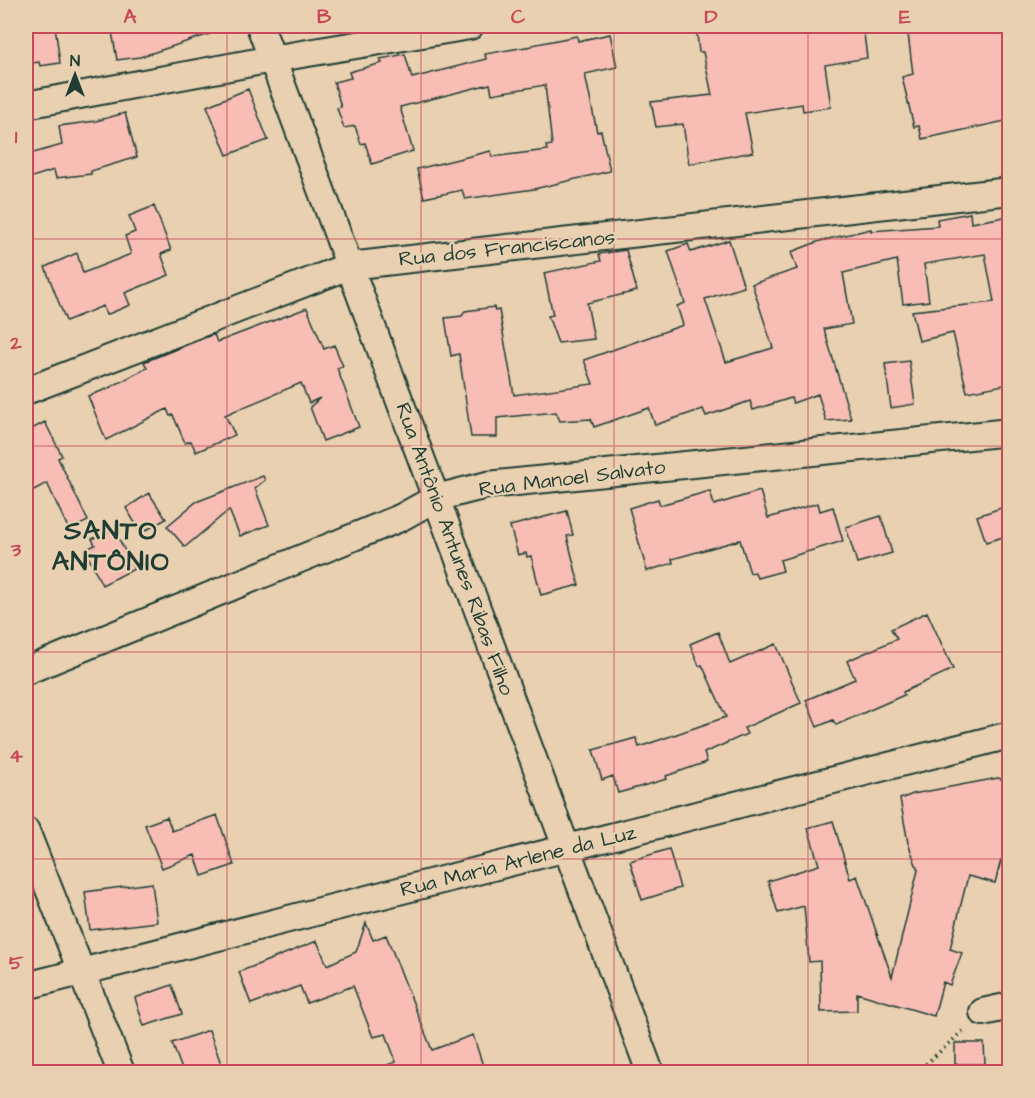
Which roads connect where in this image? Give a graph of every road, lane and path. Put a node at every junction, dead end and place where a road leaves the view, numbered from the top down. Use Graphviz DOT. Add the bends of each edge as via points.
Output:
graph roads {
  1 [pos="260,26"];
  2 [pos="470,26"];
  3 [pos="272,59"];
  4 [pos="26,105"];
  5 [pos="1010,191"];
  6 [pos="349,266"];
  7 [pos="26,391"];
  8 [pos="1010,432"];
  9 [pos="436,498"];
  10 [pos="26,671"];
  11 [pos="1010,735"];
  12 [pos="26,831"];
  13 [pos="567,849"];
  14 [pos="81,972"];
  15 [pos="26,986"];
  16 [pos="1010,1006"];
  17 [pos="983,1012"];
  18 [pos="121,1072"];
  19 [pos="650,1072"];
  20 [pos="917,1072"];
  1 -- 3 [label="street, Rua Antônio Antunes Ribas Filho"];
  2 -- 3 [label="street"];
  3 -- 4 [label="street"];
  3 -- 6 [label="street, Rua Antônio Antunes Ribas Filho"];
  5 -- 6 [label="street, Rua dos Franciscanos"];
  6 -- 7 [label="street, Rua dos Franciscanos"];
  6 -- 9 [label="street, Rua Antônio Antunes Ribas Filho"];
  8 -- 9 [label="street, Rua Manoel Salvato" via="488,485"];
  9 -- 10 [label="street, Rua Manoel Salvato" via="400,518"];
  9 -- 13 [label="street, Rua Antônio Antunes Ribas Filho"];
  11 -- 13 [label="street, Rua Maria Arlene da Luz"];
  12 -- 14 [label="street"];
  13 -- 14 [label="street, Rua Maria Arlene da Luz"];
  13 -- 19 [label="street, Rua Antônio Antunes Ribas Filho"];
  14 -- 15 [label="street, Rua Maria Arlene da Luz"];
  14 -- 18 [label="street"];
  16 -- 17 [label="street"];
  17 -- 20 [label="path"];
}
